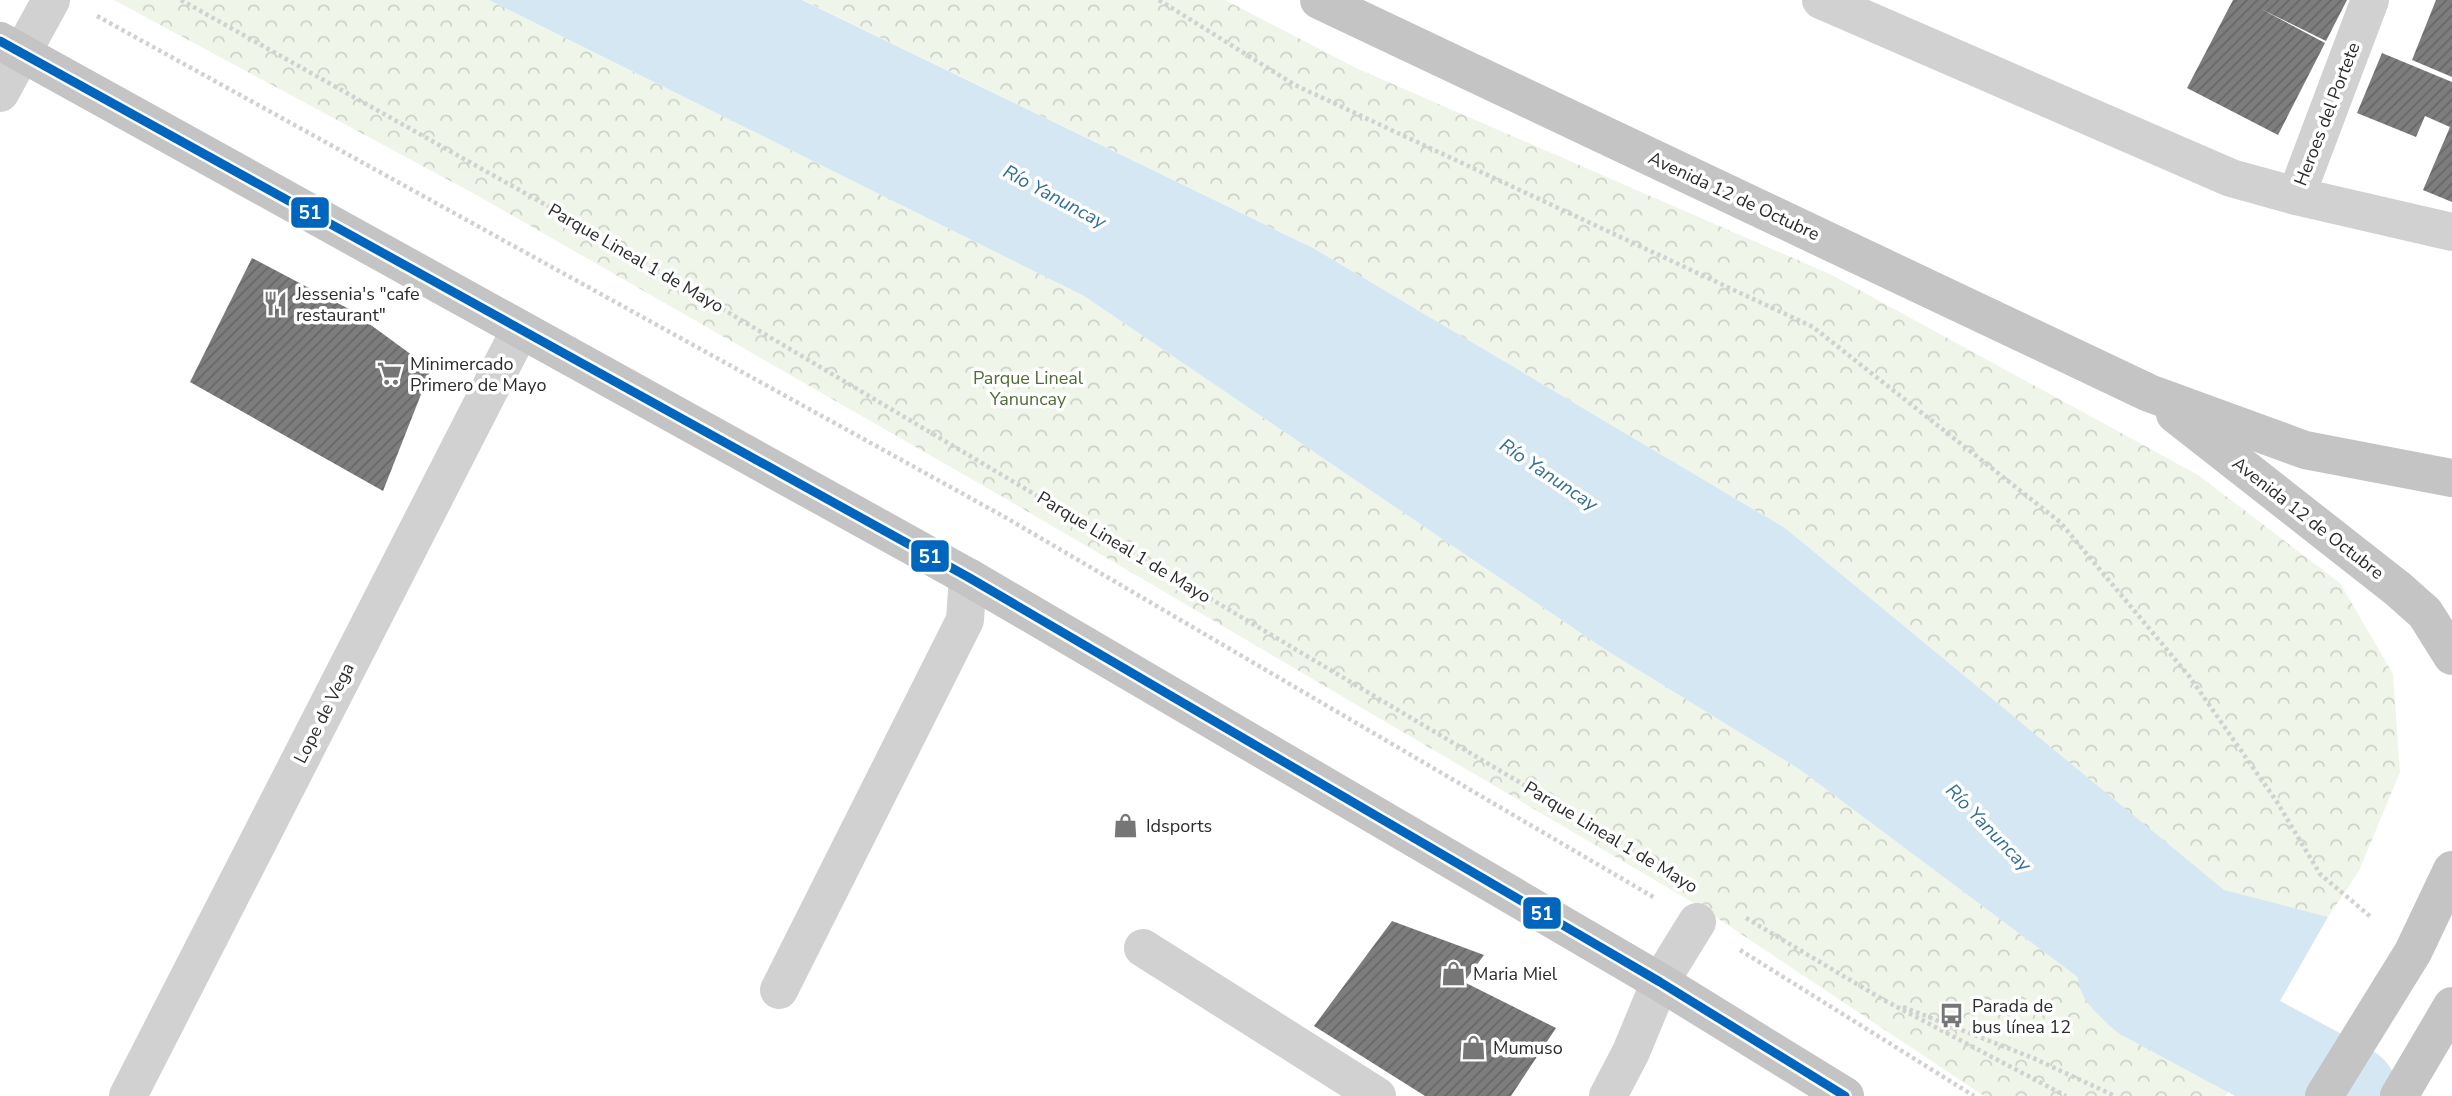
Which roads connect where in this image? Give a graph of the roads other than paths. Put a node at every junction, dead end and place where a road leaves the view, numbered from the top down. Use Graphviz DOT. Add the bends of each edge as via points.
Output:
graph roads {
  1 [pos="51,0"];
  2 [pos="1319,0"];
  3 [pos="1821,0"];
  4 [pos="2370,0"];
  5 [pos="11,47"];
  6 [pos="0,93"];
  7 [pos="2296,196"];
  8 [pos="2452,232"];
  9 [pos="520,330"];
  10 [pos="2149,393"];
  11 [pos="2452,478"];
  12 [pos="968,577"];
  13 [pos="2452,656"];
  14 [pos="2452,870"];
  15 [pos="1697,922"];
  16 [pos="1143,948"];
  17 [pos="1660,982"];
  18 [pos="779,990"];
  19 [pos="2452,1006"];
  20 [pos="128,1096"];
  21 [pos="1377,1096"];
  22 [pos="1608,1096"];
  23 [pos="1845,1096"];
  24 [pos="2323,1096"];
  25 [pos="2399,1096"];
  1 -- 5 [label="street"];
  2 -- 10 [label="main road, Avenida 12 de Octubre"];
  3 -- 7 [label="street" via="2231,178"];
  4 -- 7 [label="street, Heroes del Portete"];
  5 -- 6 [label="street"];
  5 -- 9 [label="main road"];
  7 -- 8 [label="street, Heroes del Portete"];
  9 -- 12 [label="main road"];
  9 -- 20 [label="street, Lope de Vega"];
  10 -- 11 [label="main road, Avenida 12 de Octubre" via="2305,450"];
  10 -- 13 [label="main road, Avenida 12 de Octubre" via="2398,589 2425,613"];
  12 -- 17 [label="main road"];
  12 -- 18 [label="street" via="965,620"];
  14 -- 24 [label="main road" via="2413,953"];
  15 -- 17 [label="street"];
  16 -- 21 [label="street"];
  17 -- 22 [label="street"];
  17 -- 23 [label="main road"];
  19 -- 25 [label="main road"];
}
